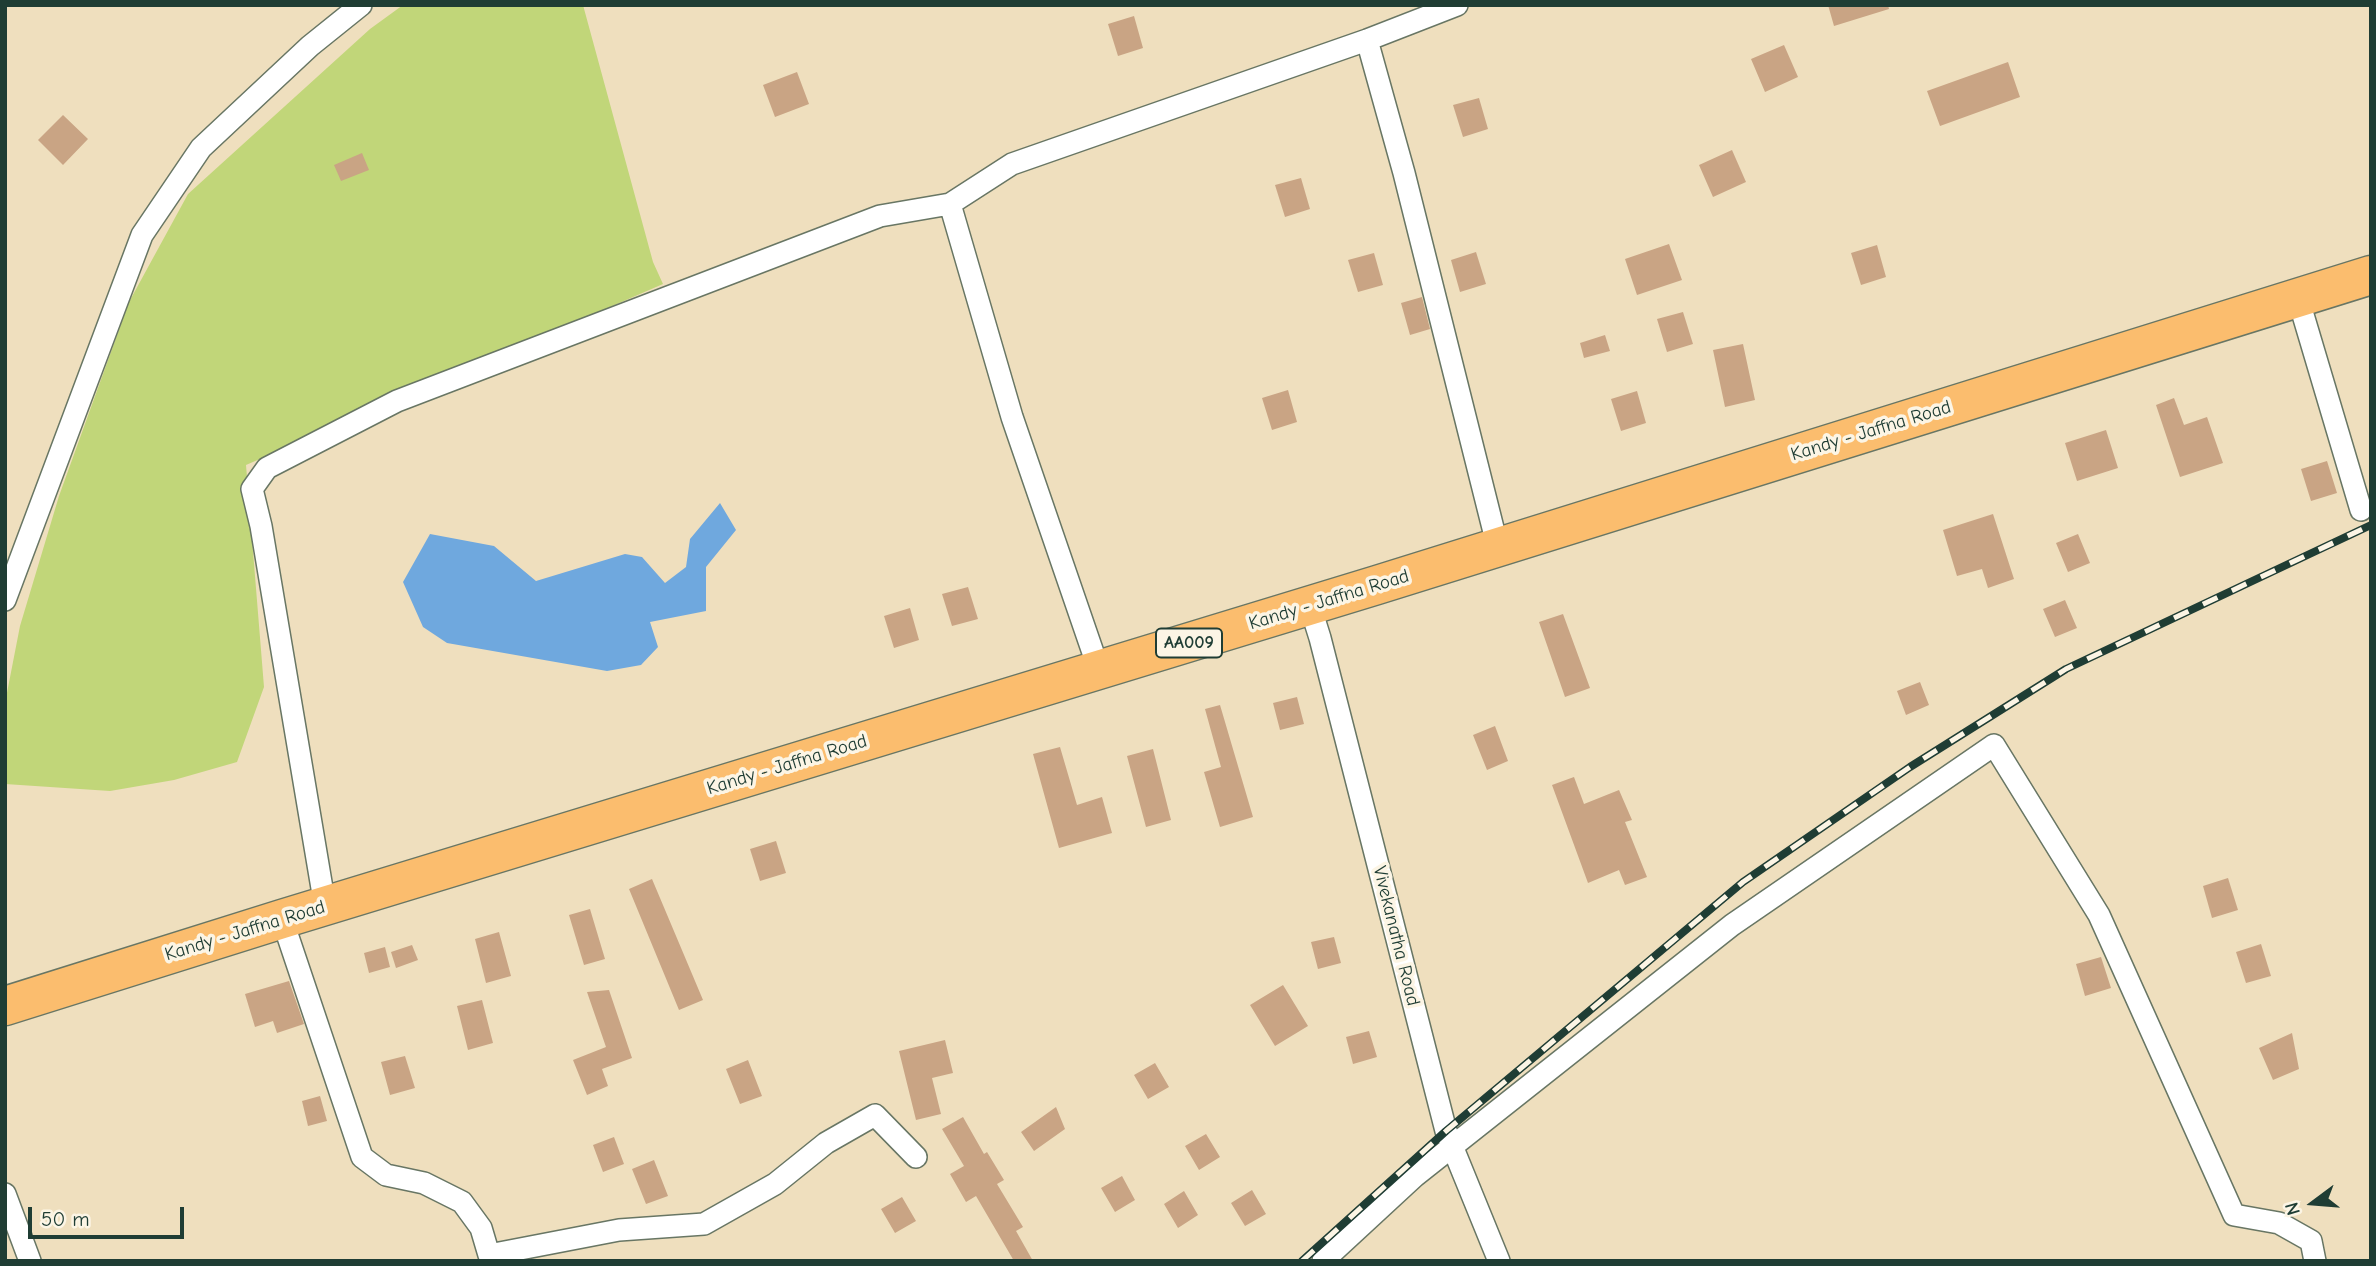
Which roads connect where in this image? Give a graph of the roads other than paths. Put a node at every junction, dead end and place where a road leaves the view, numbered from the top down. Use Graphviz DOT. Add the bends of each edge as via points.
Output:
graph roads {
  1 [pos="361,5"];
  2 [pos="1457,5"];
  3 [pos="1367,40"];
  4 [pos="950,204"];
  5 [pos="2371,275"];
  6 [pos="2298,298"];
  7 [pos="2361,510"];
  8 [pos="1498,548"];
  9 [pos="5,600"];
  10 [pos="1310,606"];
  11 [pos="1099,670"];
  12 [pos="325,906"];
  13 [pos="282,919"];
  14 [pos="5,1006"];
  15 [pos="1454,1147"];
  16 [pos="916,1157"];
  17 [pos="5,1194"];
  18 [pos="30,1261"];
  19 [pos="1324,1261"];
  20 [pos="1499,1261"];
  21 [pos="2315,1261"];
  1 -- 9 [label="street" via="201,148 142,235"];
  2 -- 3 [label="street"];
  3 -- 4 [label="street" via="1012,164"];
  3 -- 8 [label="street"];
  4 -- 11 [label="street" via="1012,417"];
  4 -- 12 [label="street" via="880,216 397,401 267,468 252,489"];
  5 -- 6 [label="highway, Kandy - Jaffna Road / AA009"];
  6 -- 7 [label="street"];
  6 -- 8 [label="highway, Kandy - Jaffna Road / AA009"];
  8 -- 10 [label="highway, Kandy - Jaffna Road / AA009"];
  10 -- 11 [label="highway, Kandy - Jaffna Road / AA009"];
  10 -- 15 [label="street, Vivekanatha Road" via="1446,1131"];
  11 -- 12 [label="highway, Kandy - Jaffna Road / AA009"];
  12 -- 13 [label="highway, Kandy - Jaffna Road / AA009"];
  13 -- 14 [label="highway, Kandy - Jaffna Road / AA009"];
  13 -- 16 [label="street" via="362,1157 386,1175 424,1183 462,1202 481,1228 489,1255 619,1230 704,1224 775,1184 826,1143 875,1115"];
  15 -- 19 [label="street" via="1415,1176"];
  15 -- 20 [label="street, Vivekanatha Road"];
  15 -- 21 [label="street" via="1732,925 1994,745 2099,915 2234,1215 2279,1223 2311,1241"];
  17 -- 18 [label="street"];
}
